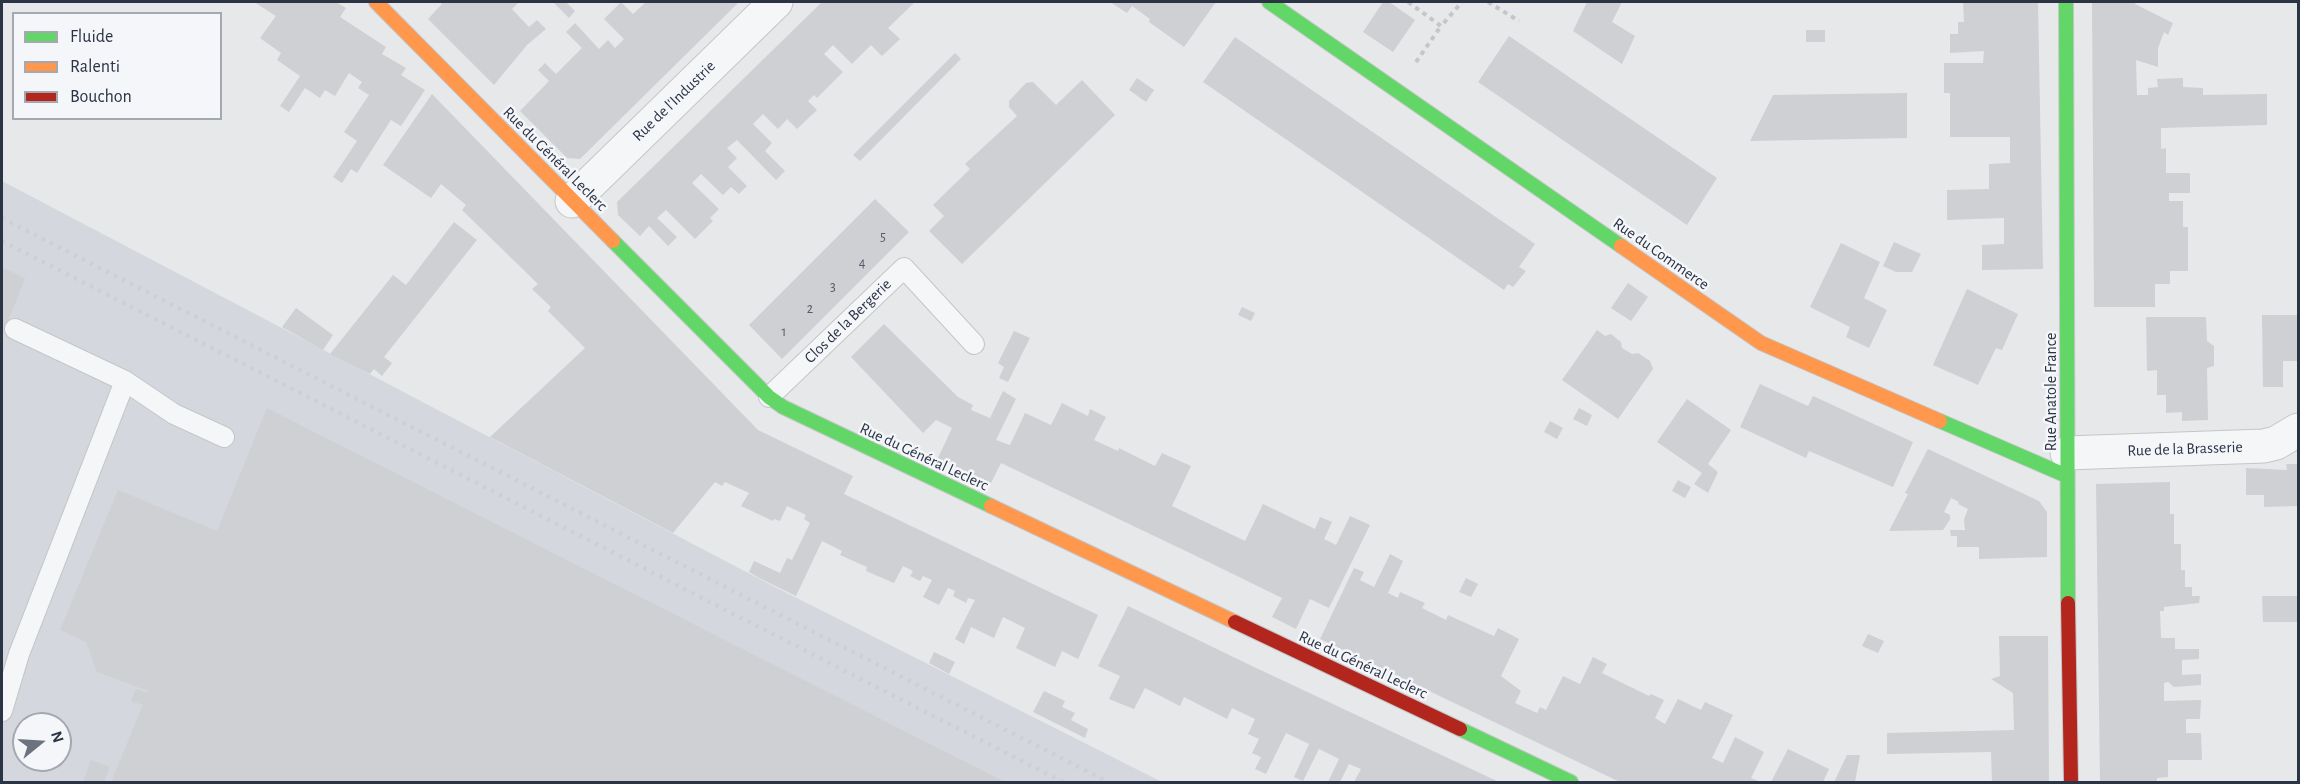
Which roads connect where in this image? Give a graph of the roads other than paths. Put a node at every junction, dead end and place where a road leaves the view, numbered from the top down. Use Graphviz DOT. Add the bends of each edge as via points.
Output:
graph roads {
  1 [pos="376,2"];
  2 [pos="776,2"];
  3 [pos="1269,2"];
  4 [pos="2066,2"];
  5 [pos="572,201"];
  6 [pos="15,329"];
  7 [pos="974,344"];
  8 [pos="125,381"];
  9 [pos="769,397"];
  10 [pos="2298,430"];
  11 [pos="224,436"];
  12 [pos="2067,464"];
  13 [pos="2,711"];
  14 [pos="1571,783"];
  15 [pos="2072,783"];
  1 -- 5 [label="street, Rue du Général Leclerc"];
  2 -- 5 [label="street, Rue de l'Industrie"];
  3 -- 12 [label="street, Rue du Commerce" via="1761,343"];
  4 -- 12 [label="street, Rue Anatole France"];
  5 -- 9 [label="street, Rue du Général Leclerc"];
  6 -- 8 [label="lane"];
  7 -- 9 [label="lane, Clos de la Bergerie" via="904,268"];
  8 -- 11 [label="lane" via="174,414"];
  8 -- 13 [label="lane" via="19,654"];
  9 -- 14 [label="street, Rue du Général Leclerc" via="796,415"];
  10 -- 12 [label="street, Rue de la Brasserie" via="2264,446"];
  12 -- 15 [label="street, Rue Anatole France"];
}
